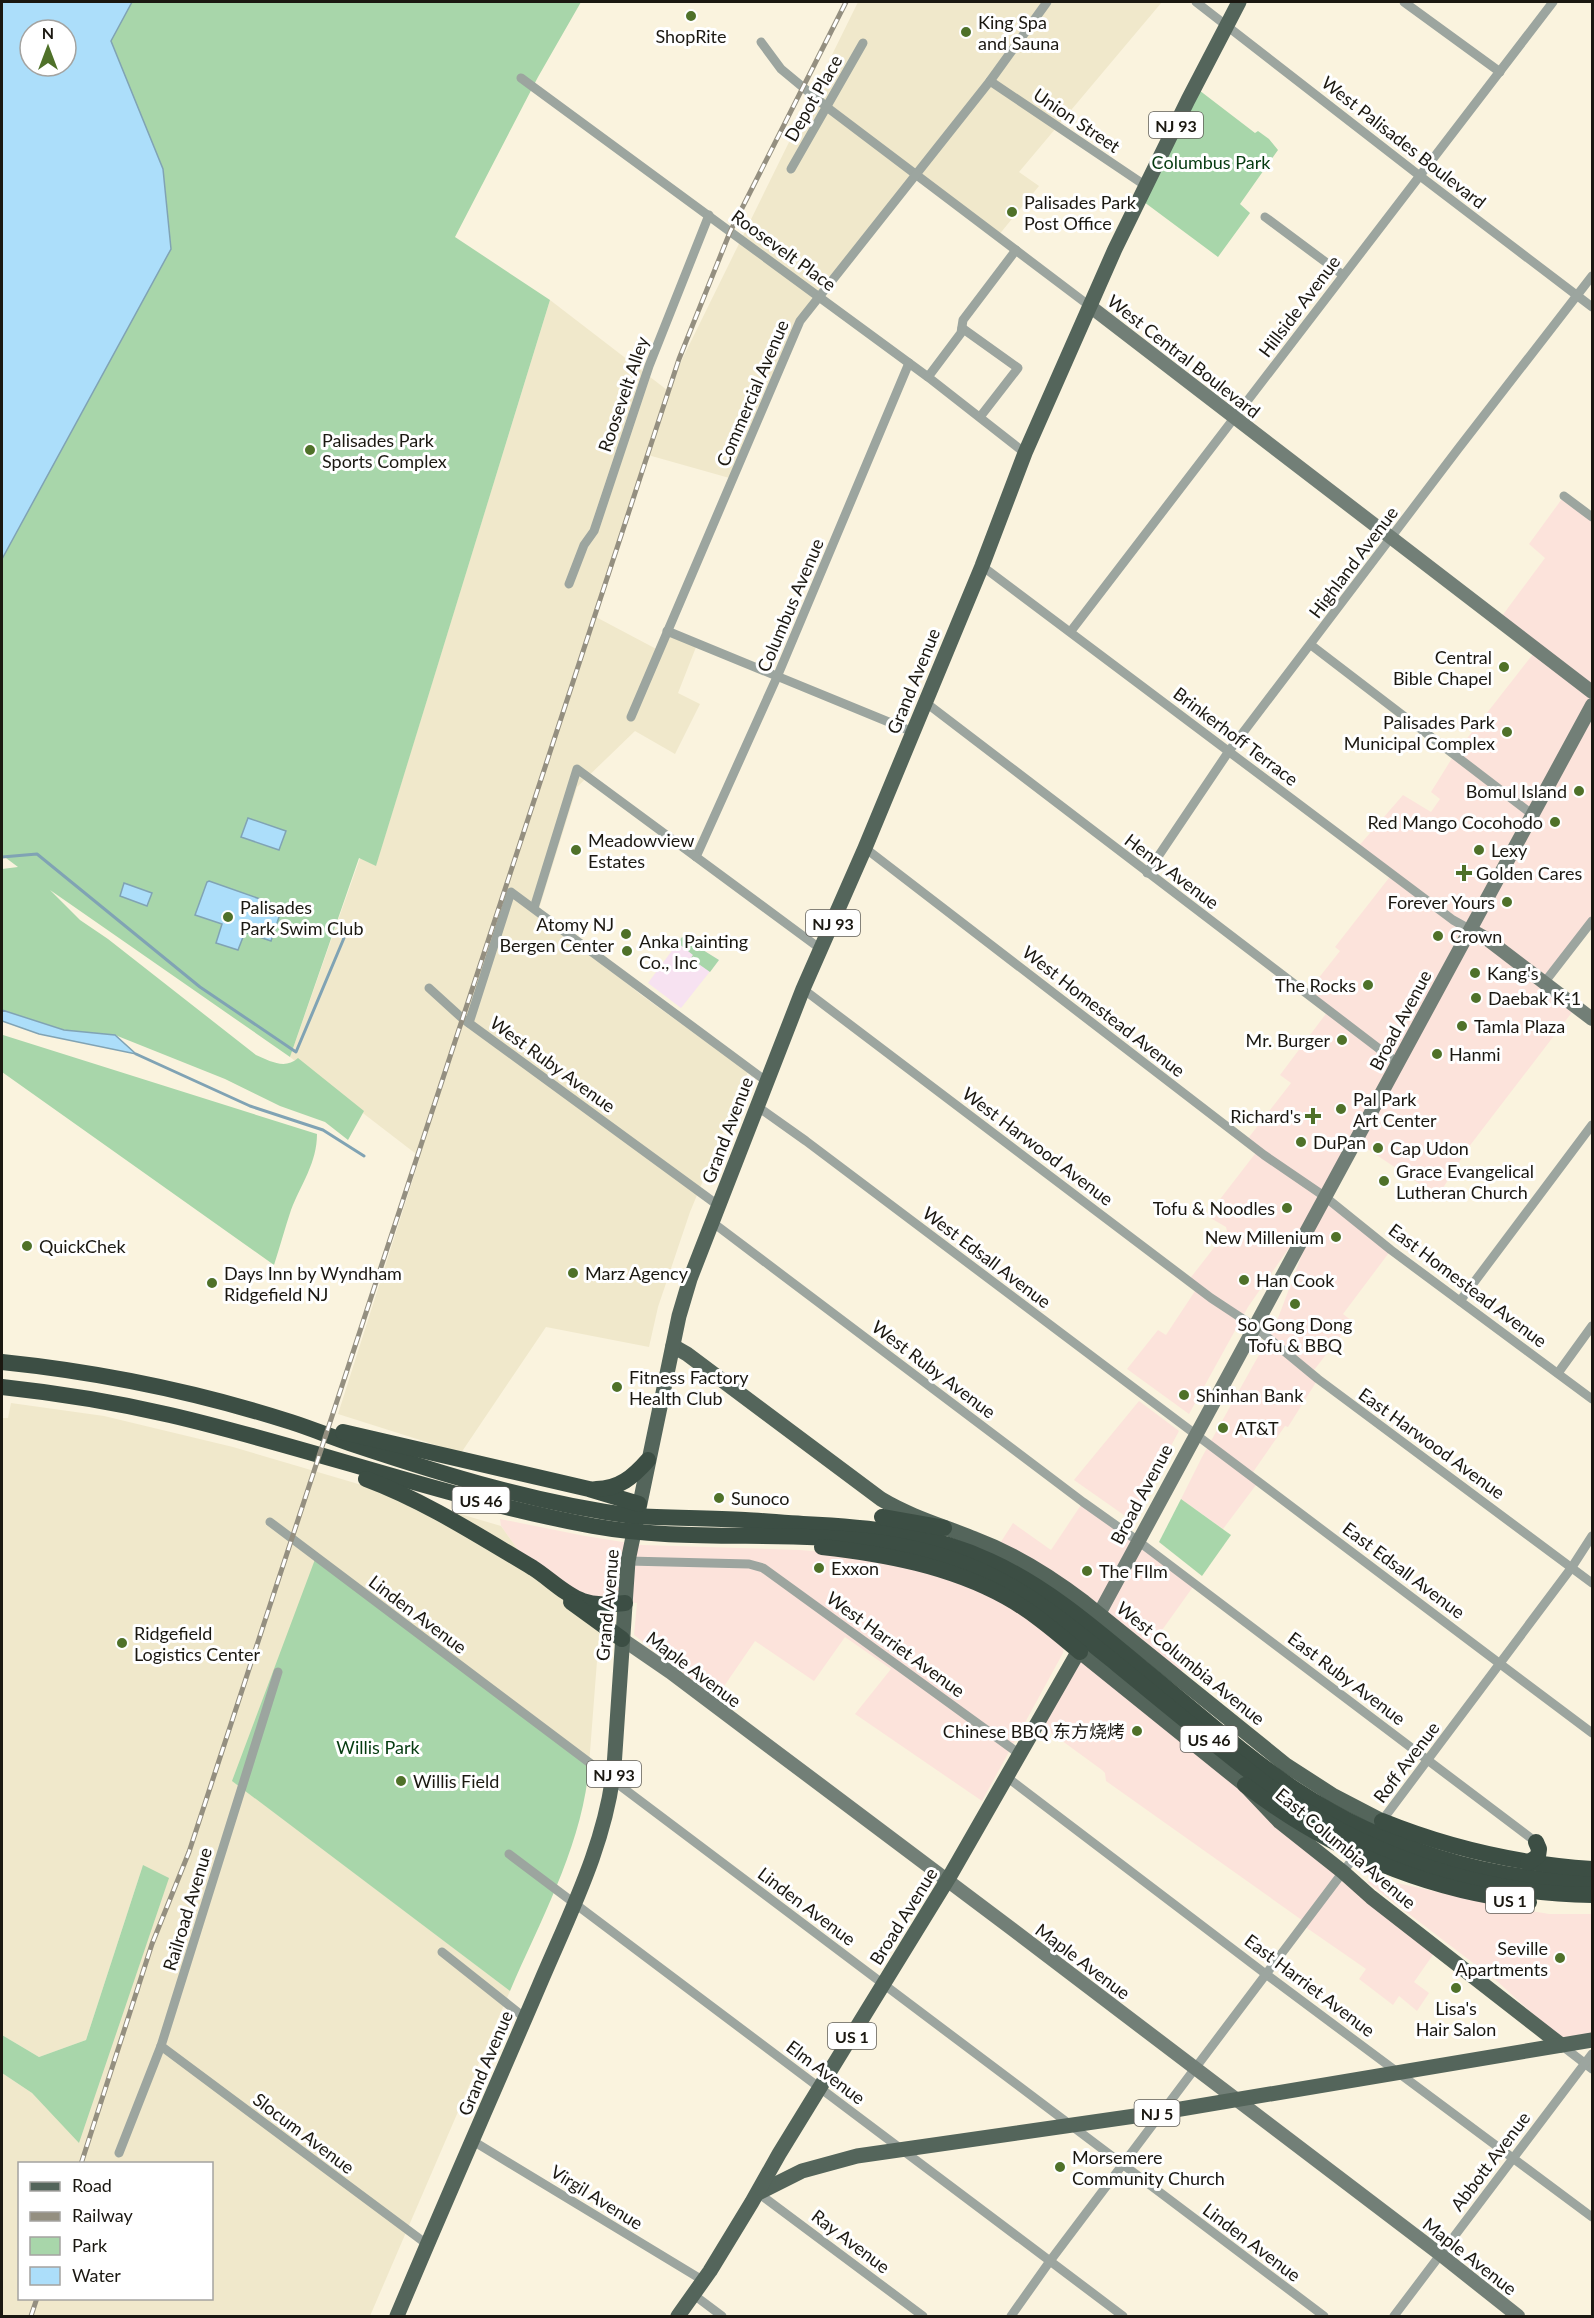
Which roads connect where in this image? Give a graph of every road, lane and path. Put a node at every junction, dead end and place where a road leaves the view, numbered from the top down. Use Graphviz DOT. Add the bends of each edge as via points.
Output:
graph roads {
  1 [pos="1047,2"];
  2 [pos="1196,2"];
  3 [pos="1239,2"];
  4 [pos="1404,2"];
  5 [pos="1553,2"];
  6 [pos="1227,26"];
  7 [pos="761,42"];
  8 [pos="863,43"];
  9 [pos="1500,72"];
  10 [pos="521,78"];
  11 [pos="990,81"];
  12 [pos="828,108"];
  13 [pos="791,169"];
  14 [pos="916,174"];
  15 [pos="1420,176"];
  16 [pos="1146,186"];
  17 [pos="709,215"];
  18 [pos="1265,217"];
  19 [pos="1016,250"];
  20 [pos="1343,275"];
  21 [pos="1593,276"];
  22 [pos="818,296"];
  23 [pos="1578,296"];
  24 [pos="1091,307"];
  25 [pos="1593,307"];
  26 [pos="962,328"];
  27 [pos="909,363"];
  28 [pos="928,377"];
  29 [pos="980,417"];
  30 [pos="1235,419"];
  31 [pos="1025,453"];
  32 [pos="1564,496"];
  33 [pos="1593,517"];
  34 [pos="1391,538"];
  35 [pos="982,566"];
  36 [pos="569,584"];
  37 [pos="667,631"];
  38 [pos="1071,631"];
  39 [pos="1311,645"];
  40 [pos="777,677"];
  41 [pos="1593,692"];
  42 [pos="925,702"];
  43 [pos="1593,705"];
  44 [pos="631,717"];
  45 [pos="913,732"];
  46 [pos="1229,751"];
  47 [pos="1533,815"];
  48 [pos="865,848"];
  49 [pos="696,857"];
  50 [pos="1147,873"];
  51 [pos="534,908"];
  52 [pos="1593,921"];
  53 [pos="1471,930"];
  54 [pos="822,950"];
  55 [pos="1544,983"];
  56 [pos="429,988"];
  57 [pos="803,989"];
  58 [pos="1593,1019"];
  59 [pos="469,1023"];
  60 [pos="1399,1064"];
  61 [pos="766,1081"];
  62 [pos="758,1107"];
  63 [pos="1593,1125"];
  64 [pos="1324,1196"];
  65 [pos="718,1206"];
  66 [pos="712,1222"];
  67 [pos="1460,1301"];
  68 [pos="1593,1326"];
  69 [pos="1255,1327"];
  70 [pos="673,1346"];
  71 [pos="2,1362"];
  72 [pos="1558,1373"];
  73 [pos="2,1387"];
  74 [pos="1593,1399"];
  75 [pos="1195,1434"];
  76 [pos="355,1439"];
  77 [pos="648,1460"];
  78 [pos="346,1467"];
  79 [pos="589,1489"];
  80 [pos="639,1504"];
  81 [pos="746,1520"];
  82 [pos="270,1522"];
  83 [pos="651,1525"];
  84 [pos="944,1528"];
  85 [pos="759,1536"];
  86 [pos="1593,1536"];
  87 [pos="1138,1541"];
  88 [pos="519,1560"];
  89 [pos="628,1561"];
  90 [pos="1572,1567"];
  91 [pos="1593,1582"];
  92 [pos="625,1603"];
  93 [pos="1097,1617"];
  94 [pos="622,1639"];
  95 [pos="1081,1649"];
  96 [pos="1500,1663"];
  97 [pos="278,1672"];
  98 [pos="1593,1732"];
  99 [pos="1021,1755"];
  100 [pos="1429,1761"];
  101 [pos="1008,1778"];
  102 [pos="613,1781"];
  103 [pos="1245,1785"];
  104 [pos="1380,1824"];
  105 [pos="1536,1842"];
  106 [pos="1358,1852"];
  107 [pos="509,1854"];
  108 [pos="1528,1863"];
  109 [pos="1593,1869"];
  110 [pos="1343,1872"];
  111 [pos="947,1881"];
  112 [pos="1593,1882"];
  113 [pos="574,1903"];
  114 [pos="1592,1904"];
  115 [pos="442,1952"];
  116 [pos="1267,1975"];
  117 [pos="883,1984"];
  118 [pos="525,2018"];
  119 [pos="1593,2040"];
  120 [pos="1561,2045"];
  121 [pos="161,2046"];
  122 [pos="1593,2054"];
  123 [pos="1589,2066"];
  124 [pos="1195,2069"];
  125 [pos="1400,2072"];
  126 [pos="820,2087"];
  127 [pos="1236,2100"];
  128 [pos="1163,2112"];
  129 [pos="1070,2125"];
  130 [pos="473,2141"];
  131 [pos="902,2149"];
  132 [pos="119,2153"];
  133 [pos="1513,2157"];
  134 [pos="1123,2165"];
  135 [pos="758,2193"];
  136 [pos="1593,2217"];
  137 [pos="428,2245"];
  138 [pos="1441,2255"];
  139 [pos="1050,2261"];
  140 [pos="704,2281"];
  141 [pos="694,2295"];
  142 [pos="397,2316"];
  143 [pos="678,2316"];
  144 [pos="722,2316"];
  145 [pos="923,2316"];
  146 [pos="1011,2316"];
  147 [pos="1123,2316"];
  148 [pos="1324,2316"];
  149 [pos="1394,2316"];
  150 [pos="1518,2316"];
  1 -- 11 [label="street, Commercial Avenue"];
  2 -- 6 [label="street, West Palisades Boulevard"];
  3 -- 6 [label="main road, Grand Avenue / NJ 93"];
  4 -- 9 [label="street"];
  5 -- 9 [label="street, Hillside Avenue"];
  6 -- 15 [label="street, West Palisades Boulevard"];
  6 -- 16 [label="main road, Grand Avenue / NJ 93"];
  7 -- 12 [label="street, West Central Boulevard" via="781,69"];
  8 -- 12 [label="street, Depot Place"];
  9 -- 15 [label="street, Hillside Avenue"];
  10 -- 17 [label="street, Roosevelt Place"];
  11 -- 14 [label="street, Commercial Avenue"];
  11 -- 16 [label="street, Union Street"];
  12 -- 13 [label="street, Depot Place"];
  12 -- 14 [label="street, West Central Boulevard"];
  14 -- 19 [label="street, West Central Boulevard"];
  14 -- 22 [label="street, Commercial Avenue"];
  15 -- 20 [label="street, Hillside Avenue"];
  15 -- 23 [label="street, West Palisades Boulevard"];
  16 -- 24 [label="main road, Grand Avenue / NJ 93"];
  17 -- 22 [label="street, Roosevelt Place"];
  17 -- 36 [label="street, Roosevelt Alley" via="649,366 594,531 584,545"];
  18 -- 20 [label="street"];
  19 -- 24 [label="street, West Central Boulevard"];
  19 -- 26 [label="street" via="963,320"];
  20 -- 30 [label="street, Hillside Avenue"];
  21 -- 23 [label="street, Highland Avenue"];
  22 -- 27 [label="street, Roosevelt Place"];
  22 -- 37 [label="street, Commercial Avenue" via="800,321"];
  23 -- 25 [label="street, West Palisades Boulevard"];
  23 -- 34 [label="street, Highland Avenue"];
  24 -- 30 [label="main road, West Central Boulevard"];
  24 -- 31 [label="main road, Grand Avenue / NJ 93"];
  26 -- 28 [label="street"];
  26 -- 29 [label="street" via="1018,368"];
  27 -- 28 [label="street, Roosevelt Place"];
  27 -- 40 [label="street, Columbus Avenue"];
  28 -- 29 [label="street, Roosevelt Place"];
  29 -- 31 [label="street, Roosevelt Place"];
  30 -- 34 [label="main road, West Central Boulevard"];
  30 -- 38 [label="street, Hillside Avenue"];
  31 -- 35 [label="main road, Grand Avenue / NJ 93"];
  32 -- 33 [label="street"];
  34 -- 39 [label="street, Highland Avenue"];
  34 -- 41 [label="main road, West Central Boulevard"];
  35 -- 38 [label="street, Brinkerhoff Terrace"];
  35 -- 42 [label="main road, Grand Avenue / NJ 93"];
  37 -- 40 [label="street"];
  37 -- 44 [label="street, Commercial Avenue"];
  38 -- 46 [label="street, Brinkerhoff Terrace"];
  39 -- 46 [label="street, Highland Avenue"];
  39 -- 47 [label="street"];
  40 -- 45 [label="street"];
  40 -- 49 [label="street, Columbus Avenue"];
  42 -- 45 [label="main road, Grand Avenue / NJ 93"];
  42 -- 50 [label="street, Henry Avenue"];
  43 -- 47 [label="main road, Broad Avenue"];
  45 -- 48 [label="main road, Grand Avenue / NJ 93"];
  46 -- 50 [label="street, Highland Avenue"];
  46 -- 53 [label="street, Brinkerhoff Terrace"];
  47 -- 53 [label="main road, Broad Avenue"];
  48 -- 54 [label="main road, Grand Avenue / NJ 93"];
  48 -- 64 [label="street, West Homestead Avenue" via="1258,1150"];
  49 -- 51 [label="street" via="577,769"];
  49 -- 54 [label="street"];
  50 -- 60 [label="street, Henry Avenue"];
  51 -- 59 [label="street" via="511,892"];
  51 -- 61 [label="street"];
  52 -- 55 [label="street"];
  53 -- 55 [label="main road"];
  53 -- 60 [label="main road, Broad Avenue"];
  54 -- 57 [label="main road, Grand Avenue / NJ 93"];
  55 -- 58 [label="main road"];
  56 -- 59 [label="street, West Ruby Avenue"];
  57 -- 61 [label="main road, Grand Avenue / NJ 93"];
  57 -- 69 [label="street, West Harwood Avenue" via="1211,1298"];
  59 -- 65 [label="street, West Ruby Avenue"];
  60 -- 64 [label="main road, Broad Avenue"];
  61 -- 62 [label="main road, Grand Avenue / NJ 93"];
  62 -- 65 [label="main road, Grand Avenue / NJ 93"];
  62 -- 75 [label="street, West Edsall Avenue"];
  63 -- 67 [label="street"];
  64 -- 67 [label="street, East Homestead Avenue"];
  64 -- 69 [label="main road, Broad Avenue"];
  65 -- 66 [label="main road, Grand Avenue / NJ 93"];
  66 -- 70 [label="main road, Grand Avenue / NJ 93" via="690,1279"];
  66 -- 87 [label="street, West Ruby Avenue"];
  67 -- 72 [label="street, East Homestead Avenue"];
  68 -- 72 [label="street"];
  69 -- 75 [label="main road, Broad Avenue"];
  69 -- 90 [label="street, East Harwood Avenue" via="1311,1374"];
  70 -- 77 [label="main road, Grand Avenue / NJ 93"];
  70 -- 84 [label="main road, West Columbia Avenue" via="873,1493"];
  71 -- 76 [label="highway, US 46" via="150,1385"];
  72 -- 74 [label="street, East Homestead Avenue"];
  73 -- 78 [label="highway" via="150,1410 216,1426"];
  75 -- 87 [label="main road, Broad Avenue"];
  75 -- 96 [label="street, East Edsall Avenue"];
  76 -- 79 [label="highway"];
  76 -- 83 [label="highway, US 46" via="456,1476"];
  77 -- 79 [label="highway" via="621,1484"];
  77 -- 80 [label="main road, Grand Avenue / NJ 93"];
  78 -- 83 [label="highway, US 46" via="498,1505 616,1529"];
  78 -- 88 [label="highway" via="412,1499"];
  79 -- 80 [label="highway"];
  80 -- 89 [label="main road, Grand Avenue / NJ 93"];
  81 -- 83 [label="highway, US 46"];
  81 -- 84 [label="highway" via="859,1515"];
  81 -- 112 [label="highway, US 46" via="879,1528 935,1540 980,1556 1056,1599 1264,1767 1344,1818 1449,1861 1524,1877"];
  82 -- 102 [label="street, Linden Avenue"];
  83 -- 85 [label="highway, US 46"];
  84 -- 93 [label="main road, West Columbia Avenue" via="1022,1561 1064,1586"];
  85 -- 95 [label="highway" via="885,1556 950,1572 1020,1605"];
  85 -- 114 [label="highway, US 46" via="888,1543 978,1569 1052,1612 1259,1779 1340,1831 1455,1876"];
  86 -- 90 [label="street, Roff Avenue"];
  87 -- 93 [label="main road, Broad Avenue"];
  87 -- 100 [label="street, East Ruby Avenue"];
  88 -- 92 [label="highway" via="581,1601"];
  88 -- 94 [label="highway"];
  89 -- 92 [label="main road, Grand Avenue / NJ 93"];
  89 -- 99 [label="street, West Harriet Avenue" via="749,1564 766,1570"];
  90 -- 91 [label="street, East Harwood Avenue"];
  90 -- 96 [label="street, Roff Avenue"];
  92 -- 94 [label="main road, Grand Avenue / NJ 93"];
  93 -- 95 [label="main road, Broad Avenue / US 1"];
  93 -- 104 [label="main road, West Columbia Avenue / US 1" via="1286,1765"];
  94 -- 102 [label="main road, Grand Avenue / NJ 93"];
  94 -- 111 [label="main road, Maple Avenue"];
  95 -- 99 [label="main road, Broad Avenue / US 1"];
  95 -- 103 [label="main road, East Columbia Avenue / US 1"];
  96 -- 98 [label="street, East Edsall Avenue"];
  96 -- 100 [label="street, Roff Avenue"];
  97 -- 121 [label="street, Railroad Avenue"];
  99 -- 101 [label="main road, Broad Avenue / US 1"];
  100 -- 104 [label="street, Roff Avenue"];
  100 -- 105 [label="street, East Ruby Avenue"];
  101 -- 111 [label="main road, Broad Avenue / US 1"];
  101 -- 116 [label="street, East Harriet Avenue"];
  102 -- 113 [label="main road, Grand Avenue / NJ 93" via="602,1831"];
  102 -- 117 [label="street, Linden Avenue"];
  103 -- 106 [label="highway, US 1" via="1305,1827"];
  103 -- 110 [label="main road, East Columbia Avenue" via="1280,1822"];
  104 -- 106 [label="street, Roff Avenue"];
  104 -- 108 [label="highway, US 1" via="1447,1845"];
  105 -- 108 [label="highway" via="1538,1856"];
  106 -- 110 [label="street, Roff Avenue"];
  106 -- 114 [label="highway, US 1" via="1409,1876 1471,1893 1522,1901"];
  107 -- 113 [label="street, Elm Avenue"];
  108 -- 109 [label="highway, US 1"];
  110 -- 116 [label="street, Roff Avenue"];
  110 -- 120 [label="main road, East Columbia Avenue"];
  111 -- 117 [label="main road, Broad Avenue / US 1"];
  111 -- 124 [label="main road, Maple Avenue"];
  113 -- 118 [label="main road, Grand Avenue / NJ 93"];
  113 -- 126 [label="street, Elm Avenue"];
  115 -- 118 [label="street"];
  116 -- 124 [label="street, Roff Avenue"];
  116 -- 125 [label="street, East Harriet Avenue"];
  117 -- 126 [label="main road, Broad Avenue / US 1"];
  117 -- 129 [label="street, Linden Avenue"];
  118 -- 130 [label="main road, Grand Avenue / NJ 93"];
  119 -- 120 [label="main road, NJ 5"];
  120 -- 123 [label="street, East Columbia Avenue"];
  120 -- 125 [label="main road, NJ 5"];
  121 -- 132 [label="street, Railroad Avenue"];
  121 -- 137 [label="street, Slocum Avenue"];
  122 -- 123 [label="street, Abbott Avenue"];
  123 -- 133 [label="street, Abbott Avenue"];
  124 -- 127 [label="main road, Maple Avenue"];
  124 -- 128 [label="street, Roff Avenue"];
  125 -- 127 [label="main road, NJ 5"];
  125 -- 133 [label="street, East Harriet Avenue"];
  126 -- 131 [label="street, Elm Avenue"];
  126 -- 135 [label="main road, Broad Avenue / US 1"];
  127 -- 128 [label="main road, NJ 5"];
  127 -- 138 [label="main road, Maple Avenue"];
  128 -- 129 [label="main road, NJ 5"];
  128 -- 134 [label="street, Roff Avenue"];
  129 -- 131 [label="main road, NJ 5"];
  129 -- 134 [label="street, Linden Avenue"];
  130 -- 137 [label="main road, Grand Avenue / NJ 93"];
  130 -- 140 [label="street, Virgil Avenue"];
  131 -- 135 [label="main road, NJ 5" via="815,2167"];
  131 -- 139 [label="street, Elm Avenue"];
  133 -- 136 [label="street, East Harriet Avenue"];
  133 -- 138 [label="street, Abbott Avenue"];
  134 -- 139 [label="street, Roff Avenue"];
  134 -- 148 [label="street, Linden Avenue"];
  135 -- 140 [label="main road, Broad Avenue / US 1"];
  135 -- 145 [label="street, Ray Avenue"];
  137 -- 142 [label="main road, Grand Avenue / NJ 93"];
  138 -- 149 [label="street, Abbott Avenue"];
  138 -- 150 [label="main road, Maple Avenue"];
  139 -- 146 [label="street, Roff Avenue"];
  139 -- 147 [label="street, Elm Avenue"];
  140 -- 141 [label="main road, Broad Avenue / US 1"];
  141 -- 143 [label="main road, Broad Avenue / US 1"];
  141 -- 144 [label="street"];
}
